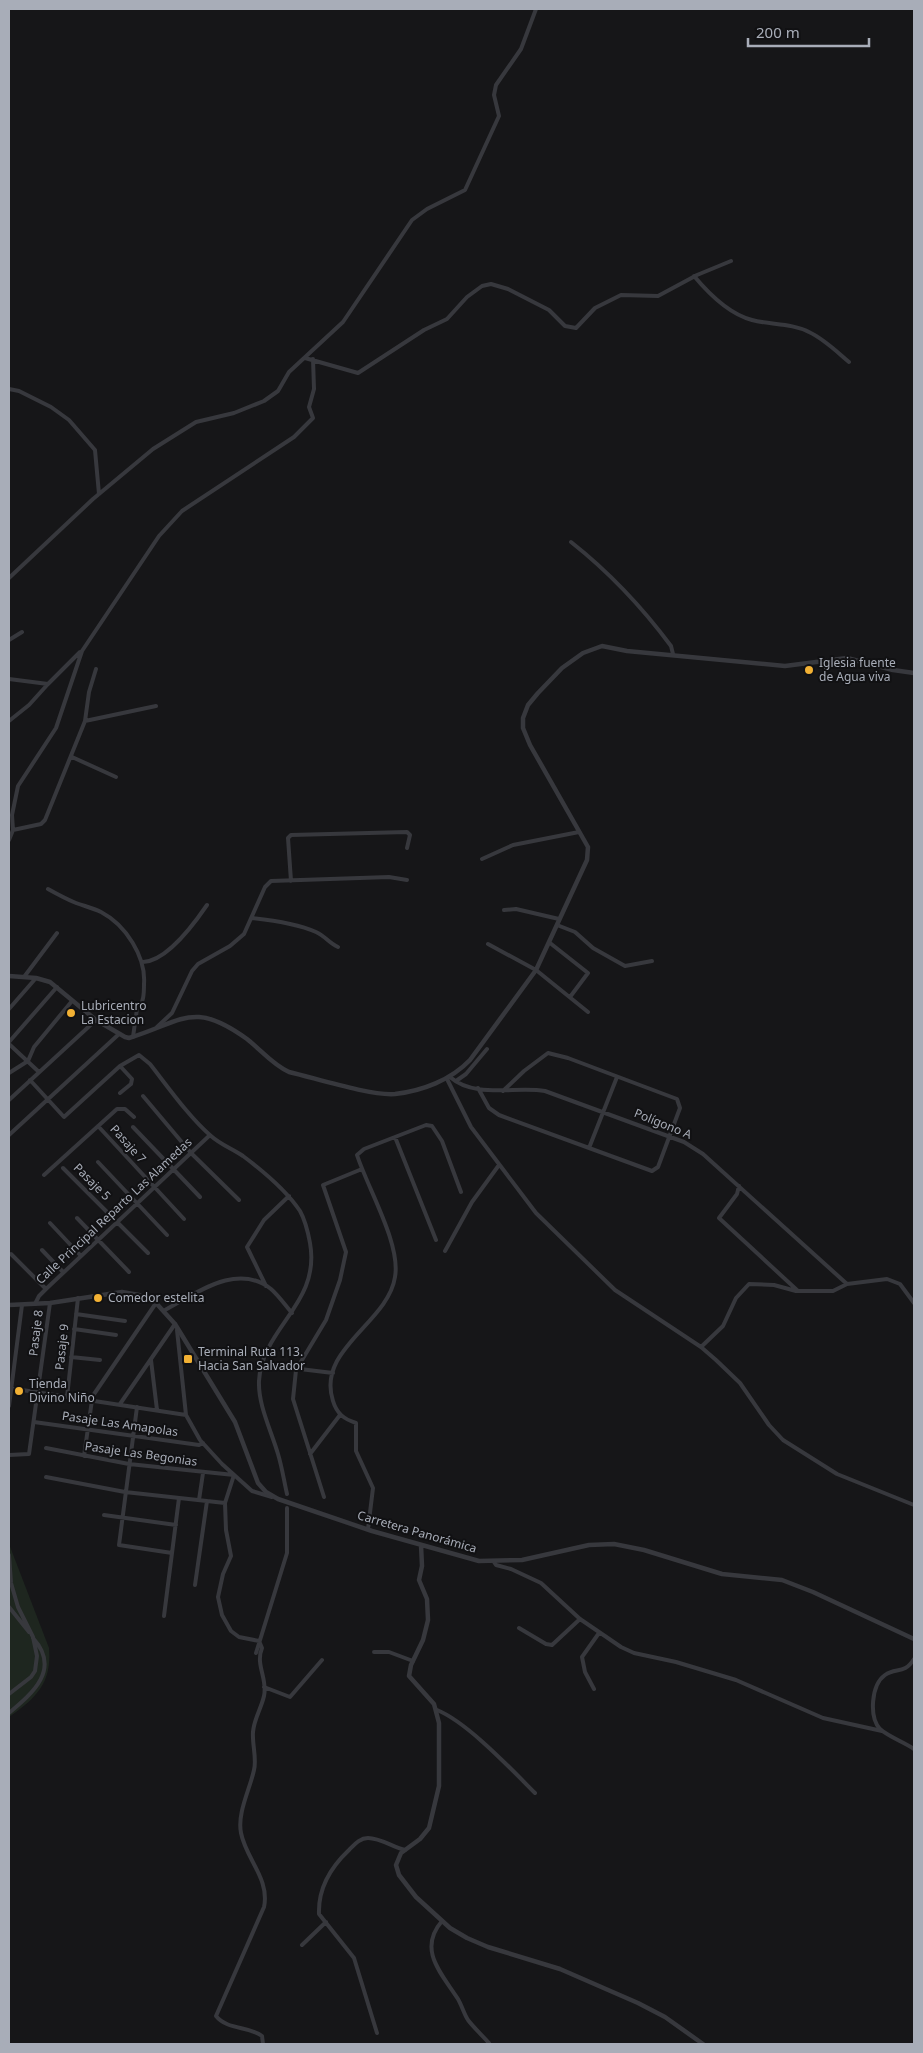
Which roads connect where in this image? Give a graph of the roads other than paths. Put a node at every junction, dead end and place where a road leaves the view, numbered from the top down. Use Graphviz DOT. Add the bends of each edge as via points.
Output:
graph roads {
  1 [pos="536,9"];
  2 [pos="731,261"];
  3 [pos="694,276"];
  4 [pos="305,358"];
  5 [pos="313,359"];
  6 [pos="849,362"];
  7 [pos="9,389"];
  8 [pos="99,494"];
  9 [pos="571,542"];
  10 [pos="9,578"];
  11 [pos="22,632"];
  12 [pos="9,640"];
  13 [pos="82,651"];
  14 [pos="673,654"];
  15 [pos="96,669"];
  16 [pos="914,673"];
  17 [pos="9,679"];
  18 [pos="48,684"];
  19 [pos="156,706"];
  20 [pos="9,721"];
  21 [pos="85,721"];
  22 [pos="72,756"];
  23 [pos="116,777"];
  24 [pos="13,830"];
  25 [pos="580,832"];
  26 [pos="9,840"];
  27 [pos="407,848"];
  28 [pos="482,859"];
  29 [pos="407,880"];
  30 [pos="291,881"];
  31 [pos="48,889"];
  32 [pos="207,906"];
  33 [pos="504,910"];
  34 [pos="252,918"];
  35 [pos="559,919"];
  36 [pos="557,925"];
  37 [pos="57,933"];
  38 [pos="550,943"];
  39 [pos="488,944"];
  40 [pos="338,947"];
  41 [pos="652,961"];
  42 [pos="143,962"];
  43 [pos="536,970"];
  44 [pos="9,976"];
  45 [pos="24,977"];
  46 [pos="36,978"];
  47 [pos="57,987"];
  48 [pos="570,997"];
  49 [pos="72,1001"];
  50 [pos="9,1009"];
  51 [pos="588,1012"];
  52 [pos="96,1020"];
  53 [pos="155,1029"];
  54 [pos="119,1034"];
  55 [pos="133,1037"];
  56 [pos="9,1043"];
  57 [pos="487,1049"];
  58 [pos="28,1061"];
  59 [pos="120,1066"];
  60 [pos="39,1072"];
  61 [pos="9,1073"];
  62 [pos="617,1077"];
  63 [pos="448,1078"];
  64 [pos="30,1080"];
  65 [pos="456,1081"];
  66 [pos="478,1088"];
  67 [pos="503,1091"];
  68 [pos="120,1093"];
  69 [pos="143,1096"];
  70 [pos="9,1100"];
  71 [pos="47,1100"];
  72 [pos="604,1112"];
  73 [pos="134,1117"];
  74 [pos="98,1126"];
  75 [pos="133,1127"];
  76 [pos="9,1135"];
  77 [pos="210,1135"];
  78 [pos="669,1136"];
  79 [pos="395,1137"];
  80 [pos="590,1148"];
  81 [pos="191,1153"];
  82 [pos="98,1162"];
  83 [pos="499,1165"];
  84 [pos="63,1168"];
  85 [pos="362,1169"];
  86 [pos="173,1170"];
  87 [pos="44,1175"];
  88 [pos="739,1186"];
  89 [pos="154,1187"];
  90 [pos="461,1192"];
  91 [pos="289,1196"];
  92 [pos="200,1197"];
  93 [pos="239,1200"];
  94 [pos="136,1204"];
  95 [pos="77,1218"];
  96 [pos="184,1219"];
  97 [pos="117,1222"];
  98 [pos="50,1224"];
  99 [pos="167,1235"];
  100 [pos="98,1240"];
  101 [pos="436,1240"];
  102 [pos="42,1250"];
  103 [pos="445,1251"];
  104 [pos="148,1253"];
  105 [pos="11,1254"];
  106 [pos="81,1256"];
  107 [pos="63,1272"];
  108 [pos="129,1272"];
  109 [pos="847,1284"];
  110 [pos="266,1286"];
  111 [pos="46,1289"];
  112 [pos="798,1291"];
  113 [pos="78,1298"];
  114 [pos="914,1302"];
  115 [pos="50,1303"];
  116 [pos="156,1303"];
  117 [pos="35,1304"];
  118 [pos="9,1305"];
  119 [pos="22,1305"];
  120 [pos="165,1310"];
  121 [pos="292,1313"];
  122 [pos="76,1314"];
  123 [pos="126,1321"];
  124 [pos="175,1324"];
  125 [pos="74,1328"];
  126 [pos="177,1330"];
  127 [pos="116,1335"];
  128 [pos="701,1347"];
  129 [pos="71,1357"];
  130 [pos="100,1360"];
  131 [pos="151,1360"];
  132 [pos="275,1366"];
  133 [pos="296,1370"];
  134 [pos="333,1373"];
  135 [pos="10,1388"];
  136 [pos="38,1394"];
  137 [pos="66,1397"];
  138 [pos="91,1400"];
  139 [pos="120,1404"];
  140 [pos="9,1406"];
  141 [pos="138,1407"];
  142 [pos="157,1410"];
  143 [pos="186,1415"];
  144 [pos="340,1415"];
  145 [pos="34,1422"];
  146 [pos="88,1429"];
  147 [pos="133,1437"];
  148 [pos="203,1443"];
  149 [pos="46,1448"];
  150 [pos="9,1454"];
  151 [pos="310,1454"];
  152 [pos="84,1456"];
  153 [pos="129,1464"];
  154 [pos="203,1473"];
  155 [pos="234,1475"];
  156 [pos="46,1477"];
  157 [pos="125,1492"];
  158 [pos="286,1494"];
  159 [pos="179,1498"];
  160 [pos="324,1498"];
  161 [pos="278,1499"];
  162 [pos="199,1500"];
  163 [pos="207,1501"];
  164 [pos="225,1503"];
  165 [pos="914,1505"];
  166 [pos="287,1508"];
  167 [pos="104,1515"];
  168 [pos="123,1518"];
  169 [pos="176,1525"];
  170 [pos="368,1529"];
  171 [pos="421,1545"];
  172 [pos="172,1553"];
  173 [pos="9,1555"];
  174 [pos="494,1562"];
  175 [pos="195,1584"];
  176 [pos="9,1607"];
  177 [pos="164,1616"];
  178 [pos="580,1619"];
  179 [pos="519,1628"];
  180 [pos="599,1633"];
  181 [pos="33,1637"];
  182 [pos="914,1639"];
  183 [pos="260,1641"];
  184 [pos="374,1652"];
  185 [pos="256,1653"];
  186 [pos="914,1659"];
  187 [pos="322,1660"];
  188 [pos="413,1661"];
  189 [pos="264,1687"];
  190 [pos="594,1688"];
  191 [pos="9,1694"];
  192 [pos="437,1710"];
  193 [pos="9,1713"];
  194 [pos="882,1731"];
  195 [pos="914,1749"];
  196 [pos="535,1793"];
  197 [pos="405,1850"];
  198 [pos="442,1921"];
  199 [pos="326,1922"];
  200 [pos="302,1945"];
  201 [pos="377,2034"];
  202 [pos="489,2043"];
  203 [pos="263,2044"];
  204 [pos="703,2044"];
  1 -- 4 [label="street" via="521,49 496,85 494,95 499,116 465,190 426,209 412,220 343,322"];
  2 -- 3 [label="street"];
  3 -- 5 [label="street" via="658,296 621,295 595,308 576,328 565,326 549,310 508,288 499,284 482,286 467,297 447,320 424,330 358,373"];
  3 -- 6 [label="street" via="707,292 750,320 807,331"];
  4 -- 5 [label="street"];
  4 -- 8 [label="street" via="289,372 278,391 264,401 234,413 196,422 153,449"];
  5 -- 13 [label="street" via="314,389 309,407 313,418 310,423 287,442 182,511 159,536"];
  7 -- 8 [label="street" via="51,407 69,420 96,450"];
  8 -- 10 [label="street"];
  9 -- 14 [label="street" via="628,594 667,640"];
  11 -- 12 [label="street"];
  13 -- 18 [label="street"];
  13 -- 24 [label="street" via="56,728 18,786 12,815"];
  14 -- 16 [label="street" via="785,666 847,658"];
  14 -- 25 [label="street" via="606,647 591,649 562,668 525,709 523,728"];
  15 -- 21 [label="street"];
  17 -- 18 [label="street"];
  18 -- 20 [label="street"];
  19 -- 21 [label="street"];
  21 -- 22 [label="street"];
  22 -- 23 [label="street"];
  22 -- 24 [label="street" via="45,820 41,824"];
  24 -- 26 [label="street"];
  25 -- 28 [label="street" via="513,844"];
  25 -- 35 [label="street" via="588,847 588,855"];
  27 -- 30 [label="street" via="410,835 407,832 291,836 288,838"];
  29 -- 30 [label="street" via="389,877"];
  30 -- 34 [label="street" via="267,884"];
  31 -- 42 [label="street" via="114,921 125,932"];
  32 -- 42 [label="street" via="192,927 159,958"];
  33 -- 35 [label="street" via="516,909"];
  34 -- 40 [label="street" via="316,932"];
  34 -- 53 [label="street" via="239,940 198,964 172,1012"];
  35 -- 36 [label="street"];
  36 -- 38 [label="street"];
  36 -- 41 [label="street" via="575,932 593,948 625,966"];
  37 -- 45 [label="street"];
  38 -- 43 [label="street"];
  38 -- 48 [label="street" via="588,973"];
  39 -- 43 [label="street"];
  42 -- 55 [label="street" via="144,995 137,1009"];
  43 -- 48 [label="street"];
  43 -- 63 [label="street" via="470,1060"];
  44 -- 45 [label="street"];
  45 -- 46 [label="street"];
  46 -- 47 [label="street"];
  46 -- 50 [label="street"];
  47 -- 49 [label="street"];
  47 -- 56 [label="street"];
  48 -- 51 [label="street"];
  49 -- 52 [label="street"];
  49 -- 58 [label="street" via="34,1047"];
  52 -- 54 [label="street"];
  52 -- 60 [label="street"];
  53 -- 55 [label="street"];
  53 -- 63 [label="street" via="189,1016 205,1016 247,1039 284,1070 368,1090 394,1094"];
  54 -- 55 [label="street"];
  54 -- 71 [label="street"];
  56 -- 58 [label="street"];
  57 -- 65 [label="street"];
  58 -- 60 [label="street"];
  58 -- 61 [label="street"];
  59 -- 68 [label="street" via="132,1079"];
  59 -- 71 [label="street" via="66,1116 62,1117"];
  59 -- 77 [label="street" via="139,1055"];
  60 -- 64 [label="street"];
  62 -- 67 [label="street" via="548,1053"];
  62 -- 72 [label="street"];
  62 -- 78 [label="street" via="677,1099 680,1108"];
  63 -- 65 [label="street, Polígono A"];
  63 -- 83 [label="street" via="470,1127"];
  64 -- 70 [label="street"];
  64 -- 71 [label="street"];
  65 -- 66 [label="street, Polígono A"];
  66 -- 67 [label="street, Polígono A"];
  66 -- 80 [label="street" via="489,1108 499,1115"];
  67 -- 72 [label="street, Polígono A" via="544,1091"];
  69 -- 81 [label="street"];
  71 -- 76 [label="street"];
  72 -- 78 [label="street, Polígono A"];
  72 -- 80 [label="street"];
  73 -- 74 [label="street" via="125,1109 117,1109"];
  74 -- 87 [label="street"];
  74 -- 89 [label="street, Pasaje 7"];
  75 -- 86 [label="street"];
  77 -- 81 [label="street, Calle Principal Reparto Las Alamedas"];
  77 -- 91 [label="street" via="227,1149 241,1155"];
  78 -- 80 [label="street" via="658,1167 652,1171"];
  78 -- 88 [label="street, Polígono A" via="703,1154"];
  79 -- 85 [label="street" via="359,1151 357,1155"];
  79 -- 90 [label="street" via="426,1125 432,1126 442,1141"];
  79 -- 101 [label="street"];
  81 -- 86 [label="street, Calle Principal Reparto Las Alamedas"];
  81 -- 93 [label="street"];
  82 -- 94 [label="street"];
  83 -- 103 [label="street" via="472,1202"];
  83 -- 128 [label="street" via="536,1213 614,1290"];
  84 -- 97 [label="street, Pasaje 5"];
  85 -- 133 [label="street" via="323,1185 346,1252 326,1320"];
  85 -- 134 [label="street" via="390,1239 396,1277 384,1305 348,1345"];
  86 -- 89 [label="street, Calle Principal Reparto Las Alamedas"];
  86 -- 92 [label="street"];
  88 -- 109 [label="street, Polígono A"];
  88 -- 112 [label="street" via="737,1194 719,1218"];
  89 -- 94 [label="street, Calle Principal Reparto Las Alamedas"];
  89 -- 96 [label="street, Pasaje 7"];
  91 -- 110 [label="street" via="264,1220 248,1247"];
  91 -- 121 [label="street" via="301,1212 312,1254 309,1281"];
  94 -- 97 [label="street, Calle Principal Reparto Las Alamedas"];
  94 -- 99 [label="street"];
  95 -- 100 [label="street"];
  97 -- 100 [label="street, Calle Principal Reparto Las Alamedas"];
  97 -- 104 [label="street, Pasaje 5"];
  98 -- 106 [label="street"];
  100 -- 106 [label="street, Calle Principal Reparto Las Alamedas"];
  100 -- 108 [label="street"];
  102 -- 107 [label="street"];
  105 -- 111 [label="street"];
  106 -- 107 [label="street, Calle Principal Reparto Las Alamedas"];
  107 -- 111 [label="street, Calle Principal Reparto Las Alamedas"];
  109 -- 112 [label="street" via="833,1291"];
  109 -- 114 [label="street" via="886,1279 900,1284"];
  110 -- 120 [label="street" via="241,1277 227,1279"];
  110 -- 121 [label="street"];
  111 -- 117 [label="street, Calle Principal Reparto Las Alamedas"];
  112 -- 128 [label="street" via="774,1285 749,1284 736,1298 723,1326"];
  113 -- 115 [label="street, Carretera Panorámica"];
  113 -- 116 [label="street, Carretera Panorámica" via="122,1292"];
  113 -- 122 [label="street, Pasaje 9"];
  115 -- 117 [label="street, Carretera Panorámica"];
  115 -- 136 [label="street, Pasaje 8"];
  116 -- 120 [label="street, Carretera Panorámica"];
  116 -- 138 [label="street"];
  117 -- 119 [label="street, Carretera Panorámica"];
  118 -- 119 [label="street, Carretera Panorámica"];
  119 -- 135 [label="street"];
  120 -- 124 [label="street, Carretera Panorámica"];
  121 -- 158 [label="street" via="276,1334 263,1360 259,1380 260,1396 279,1456"];
  122 -- 123 [label="street"];
  122 -- 125 [label="street, Pasaje 9"];
  124 -- 126 [label="street, Carretera Panorámica"];
  124 -- 131 [label="street"];
  125 -- 127 [label="street"];
  125 -- 129 [label="street, Pasaje 9"];
  126 -- 143 [label="street"];
  126 -- 161 [label="street, Carretera Panorámica" via="235,1422 258,1483"];
  128 -- 165 [label="street" via="740,1384 783,1440 837,1474"];
  129 -- 130 [label="street"];
  129 -- 137 [label="street, Pasaje 9"];
  131 -- 139 [label="street"];
  131 -- 142 [label="street"];
  132 -- 133 [label="street"];
  133 -- 134 [label="street"];
  133 -- 151 [label="street" via="293,1399"];
  134 -- 144 [label="street" via="331,1394"];
  135 -- 136 [label="street"];
  135 -- 140 [label="street"];
  136 -- 137 [label="street"];
  136 -- 145 [label="street, Pasaje 8"];
  137 -- 138 [label="street"];
  138 -- 139 [label="street"];
  138 -- 146 [label="street"];
  139 -- 141 [label="street"];
  141 -- 142 [label="street"];
  141 -- 147 [label="street"];
  142 -- 143 [label="street"];
  143 -- 148 [label="street"];
  144 -- 151 [label="street"];
  144 -- 170 [label="street" via="356,1424 356,1451 373,1488"];
  145 -- 146 [label="street, Pasaje Las Amapolas"];
  145 -- 150 [label="street, Pasaje 8" via="29,1454"];
  146 -- 147 [label="street, Pasaje Las Amapolas"];
  146 -- 152 [label="street"];
  147 -- 148 [label="street, Pasaje Las Amapolas"];
  147 -- 153 [label="street"];
  148 -- 155 [label="street"];
  149 -- 152 [label="street, Pasaje Las Begonias"];
  151 -- 160 [label="street"];
  152 -- 153 [label="street, Pasaje Las Begonias"];
  153 -- 154 [label="street, Pasaje Las Begonias"];
  153 -- 157 [label="street"];
  154 -- 155 [label="street, Pasaje Las Begonias"];
  154 -- 162 [label="street"];
  155 -- 161 [label="street" via="252,1491"];
  155 -- 164 [label="street"];
  156 -- 157 [label="street"];
  157 -- 159 [label="street"];
  157 -- 168 [label="street"];
  159 -- 162 [label="street"];
  159 -- 169 [label="street"];
  161 -- 170 [label="street, Carretera Panorámica"];
  162 -- 163 [label="street"];
  163 -- 164 [label="street"];
  163 -- 175 [label="street"];
  164 -- 183 [label="street" via="226,1530 232,1552 218,1597 222,1615 231,1631"];
  166 -- 183 [label="street" via="286,1553"];
  167 -- 168 [label="street"];
  168 -- 169 [label="street"];
  168 -- 172 [label="street" via="119,1545"];
  169 -- 172 [label="street"];
  170 -- 171 [label="street, Carretera Panorámica"];
  171 -- 174 [label="street, Carretera Panorámica"];
  171 -- 188 [label="street" via="419,1580 427,1599 428,1620"];
  172 -- 177 [label="street"];
  173 -- 181 [label="street" via="10,1583"];
  174 -- 178 [label="street" via="542,1583"];
  174 -- 182 [label="street, Carretera Panorámica" via="522,1560 589,1545 619,1545 722,1574 789,1582"];
  176 -- 181 [label="street"];
  178 -- 179 [label="street" via="552,1645"];
  178 -- 180 [label="street"];
  180 -- 190 [label="street" via="582,1657 584,1672"];
  180 -- 194 [label="street" via="634,1653 736,1680 823,1718"];
  181 -- 191 [label="street" via="37,1656 34,1671"];
  181 -- 193 [label="street" via="44,1655 43,1674 24,1700"];
  183 -- 185 [label="street"];
  183 -- 189 [label="street" via="259,1662"];
  184 -- 188 [label="street" via="389,1652"];
  186 -- 194 [label="street" via="906,1669 884,1675 876,1687 874,1717"];
  187 -- 189 [label="street" via="290,1697"];
  188 -- 192 [label="street" via="409,1676"];
  189 -- 203 [label="street" via="265,1694 253,1731 255,1769 240,1827 250,1859 264,1882 267,1894 216,2016 237,2027 255,2031 262,2036"];
  192 -- 196 [label="street" via="447,1714 496,1754"];
  192 -- 197 [label="street" via="438,1786 429,1828"];
  194 -- 195 [label="street"];
  197 -- 198 [label="street" via="396,1865 399,1875 419,1902"];
  197 -- 199 [label="street" via="366,1837 339,1858 326,1877 322,1891 319,1914"];
  198 -- 202 [label="street" via="432,1937 436,1969 468,2019"];
  198 -- 204 [label="street" via="477,1942 560,1969 638,2003 665,2017"];
  199 -- 200 [label="street"];
  199 -- 201 [label="street" via="354,1958"];
}
